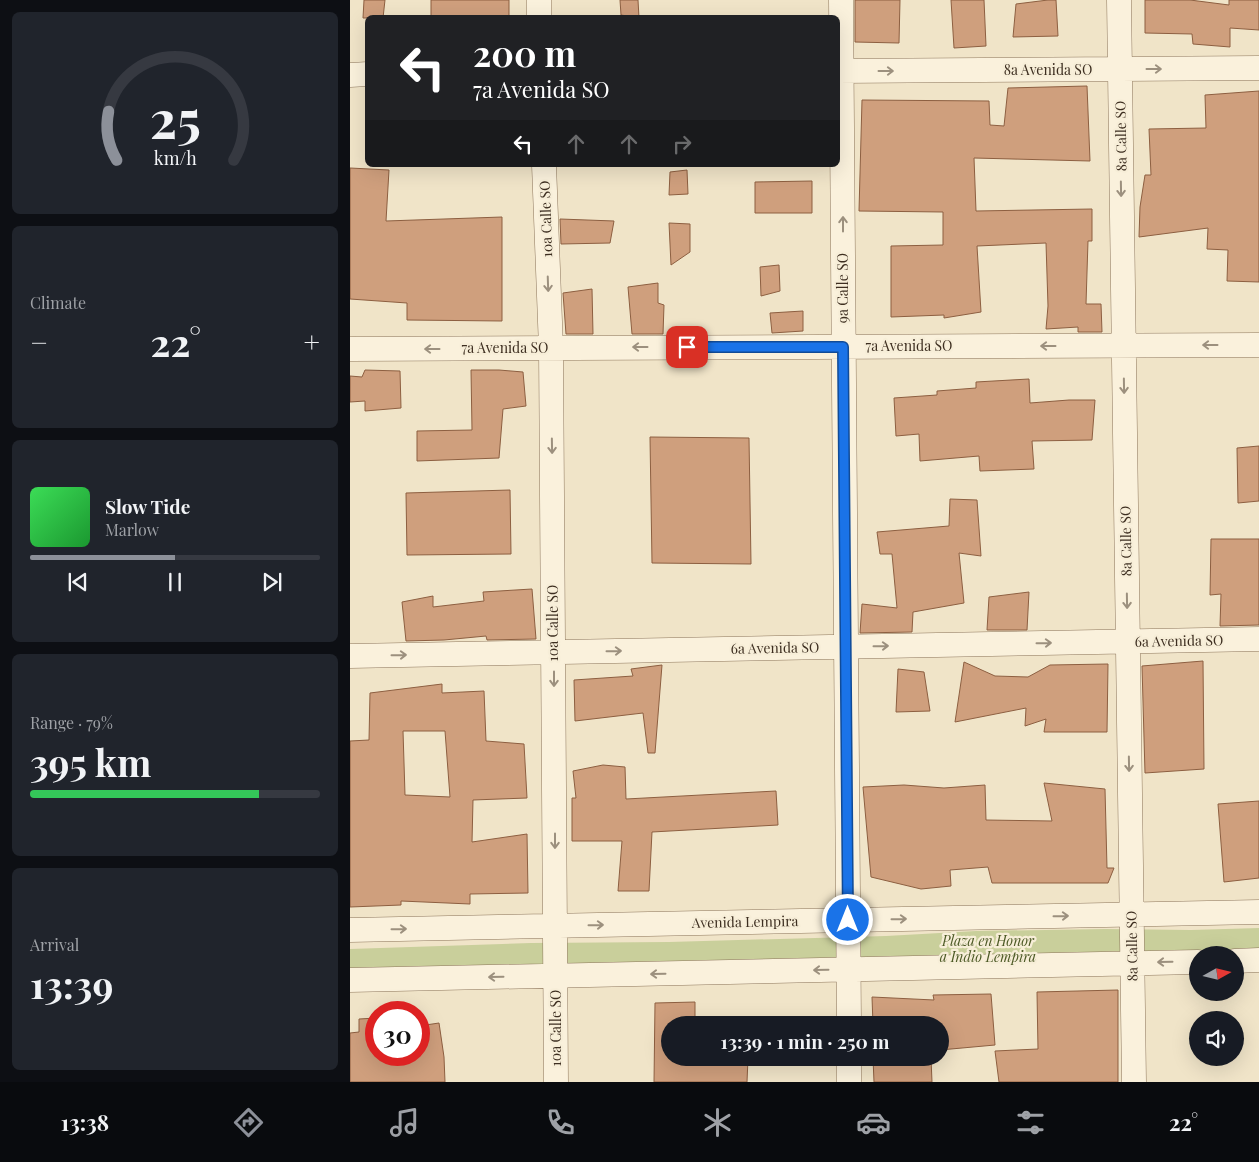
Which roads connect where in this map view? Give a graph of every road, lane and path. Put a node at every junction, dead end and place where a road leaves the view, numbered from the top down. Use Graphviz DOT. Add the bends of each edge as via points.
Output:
graph roads {
  1 [pos="539,0"];
  2 [pos="842,0"];
  3 [pos="1119,0"];
  4 [pos="539,15"];
  5 [pos="1259,68"];
  6 [pos="1120,69"];
  7 [pos="840,71"];
  8 [pos="365,74"];
  9 [pos="350,75"];
  10 [pos="544,167"];
  11 [pos="1259,345"];
  12 [pos="1123,346"];
  13 [pos="843,347"];
  14 [pos="551,348"];
  15 [pos="350,349"];
  16 [pos="1259,639"];
  17 [pos="1127,642"];
  18 [pos="846,647"];
  19 [pos="553,652"];
  20 [pos="350,656"];
  21 [pos="1259,912"];
  22 [pos="1132,914"];
  23 [pos="848,920"];
  24 [pos="555,926"];
  25 [pos="350,930"];
  26 [pos="1259,960"];
  27 [pos="1244,961"];
  28 [pos="1189,962"];
  29 [pos="1132,963"];
  30 [pos="848,969"];
  31 [pos="556,976"];
  32 [pos="350,980"];
  33 [pos="848,1016"];
  34 [pos="849,1066"];
  35 [pos="556,1082"];
  36 [pos="849,1082"];
  37 [pos="1134,1082"];
  1 -- 4 [label="street"];
  2 -- 7 [label="street, 9a Calle SO"];
  3 -- 6 [label="street, 8a Calle SO"];
  6 -- 5 [label="street, 8a Avenida SO, one-way"];
  7 -- 6 [label="street, 8a Avenida SO, one-way"];
  6 -- 12 [label="street, 8a Calle SO, one-way"];
  13 -- 7 [label="street, 9a Calle SO, one-way"];
  8 -- 9 [label="street"];
  10 -- 14 [label="street, 10a Calle SO, one-way"];
  11 -- 12 [label="street, 7a Avenida SO, one-way"];
  12 -- 13 [label="street, 7a Avenida SO, one-way"];
  12 -- 17 [label="street, 8a Calle SO, one-way"];
  13 -- 14 [label="street, 7a Avenida SO, one-way"];
  13 -- 18 [label="street, 9a Calle SO"];
  14 -- 15 [label="street, 7a Avenida SO, one-way"];
  14 -- 19 [label="street, 10a Calle SO, one-way"];
  16 -- 17 [label="street, 6a Avenida SO"];
  18 -- 17 [label="street, 6a Avenida SO, one-way"];
  17 -- 22 [label="street, 8a Calle SO, one-way"];
  19 -- 18 [label="street, 6a Avenida SO, one-way"];
  18 -- 23 [label="street, 9a Calle SO"];
  20 -- 19 [label="street, 6a Avenida SO, one-way"];
  19 -- 24 [label="street, 10a Calle SO, one-way"];
  21 -- 22 [label="street, Avenida Lempira"];
  23 -- 22 [label="street, Avenida Lempira, one-way"];
  22 -- 29 [label="street, 8a Calle SO"];
  24 -- 23 [label="street, Avenida Lempira, one-way"];
  23 -- 30 [label="street, 9a Calle SO"];
  25 -- 24 [label="street, Avenida Lempira, one-way"];
  24 -- 31 [label="street, 10a Calle SO"];
  26 -- 27 [label="street"];
  28 -- 29 [label="street, one-way"];
  29 -- 30 [label="street"];
  29 -- 37 [label="street, 8a Calle SO"];
  30 -- 31 [label="street, one-way"];
  30 -- 33 [label="street, 9a Calle SO"];
  31 -- 32 [label="street, one-way"];
  31 -- 35 [label="street, 10a Calle SO"];
  34 -- 36 [label="street"];
}
